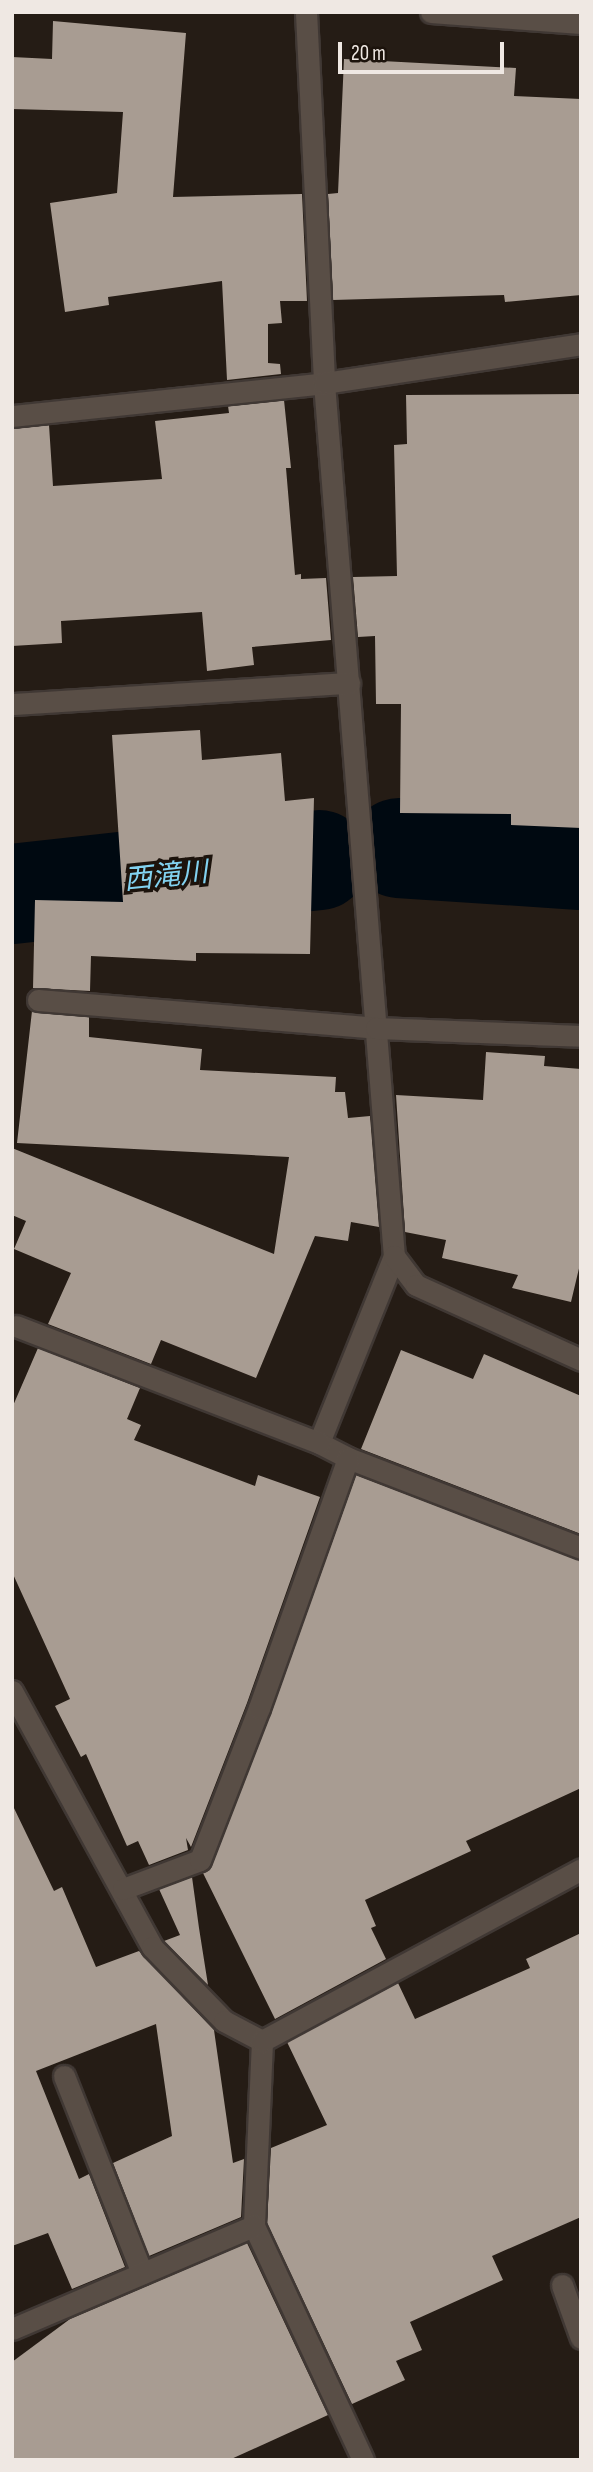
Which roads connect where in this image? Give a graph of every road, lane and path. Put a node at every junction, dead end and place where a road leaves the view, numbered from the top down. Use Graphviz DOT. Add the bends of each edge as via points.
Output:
graph roads {
  1 [pos="306,12"];
  2 [pos="431,12"];
  3 [pos="581,23"];
  4 [pos="581,344"];
  5 [pos="324,383"];
  6 [pos="12,416"];
  7 [pos="349,683"];
  8 [pos="12,704"];
  9 [pos="38,1000"];
  10 [pos="376,1028"];
  11 [pos="581,1036"];
  12 [pos="394,1256"];
  13 [pos="16,1326"];
  14 [pos="581,1360"];
  15 [pos="319,1443"];
  16 [pos="348,1458"];
  17 [pos="581,1548"];
  18 [pos="12,1690"];
  19 [pos="581,1869"];
  20 [pos="123,1889"];
  21 [pos="262,2041"];
  22 [pos="64,2077"];
  23 [pos="254,2226"];
  24 [pos="142,2273"];
  25 [pos="562,2285"];
  26 [pos="12,2329"];
  27 [pos="581,2338"];
  28 [pos="363,2460"];
  1 -- 5 [label="street"];
  2 -- 3 [label="street"];
  4 -- 5 [label="street"];
  5 -- 6 [label="street"];
  5 -- 7 [label="street"];
  7 -- 8 [label="street"];
  7 -- 10 [label="street"];
  9 -- 10 [label="street"];
  10 -- 11 [label="street"];
  10 -- 12 [label="street"];
  12 -- 14 [label="street" via="416,1285"];
  12 -- 15 [label="street"];
  13 -- 15 [label="street"];
  15 -- 16 [label="street"];
  16 -- 17 [label="street"];
  16 -- 20 [label="street" via="200,1860"];
  18 -- 20 [label="street"];
  19 -- 21 [label="street"];
  20 -- 21 [label="street" via="152,1947 224,2021"];
  21 -- 23 [label="street"];
  22 -- 24 [label="street"];
  23 -- 24 [label="street"];
  23 -- 28 [label="street"];
  24 -- 26 [label="street"];
  25 -- 27 [label="street"];
}
